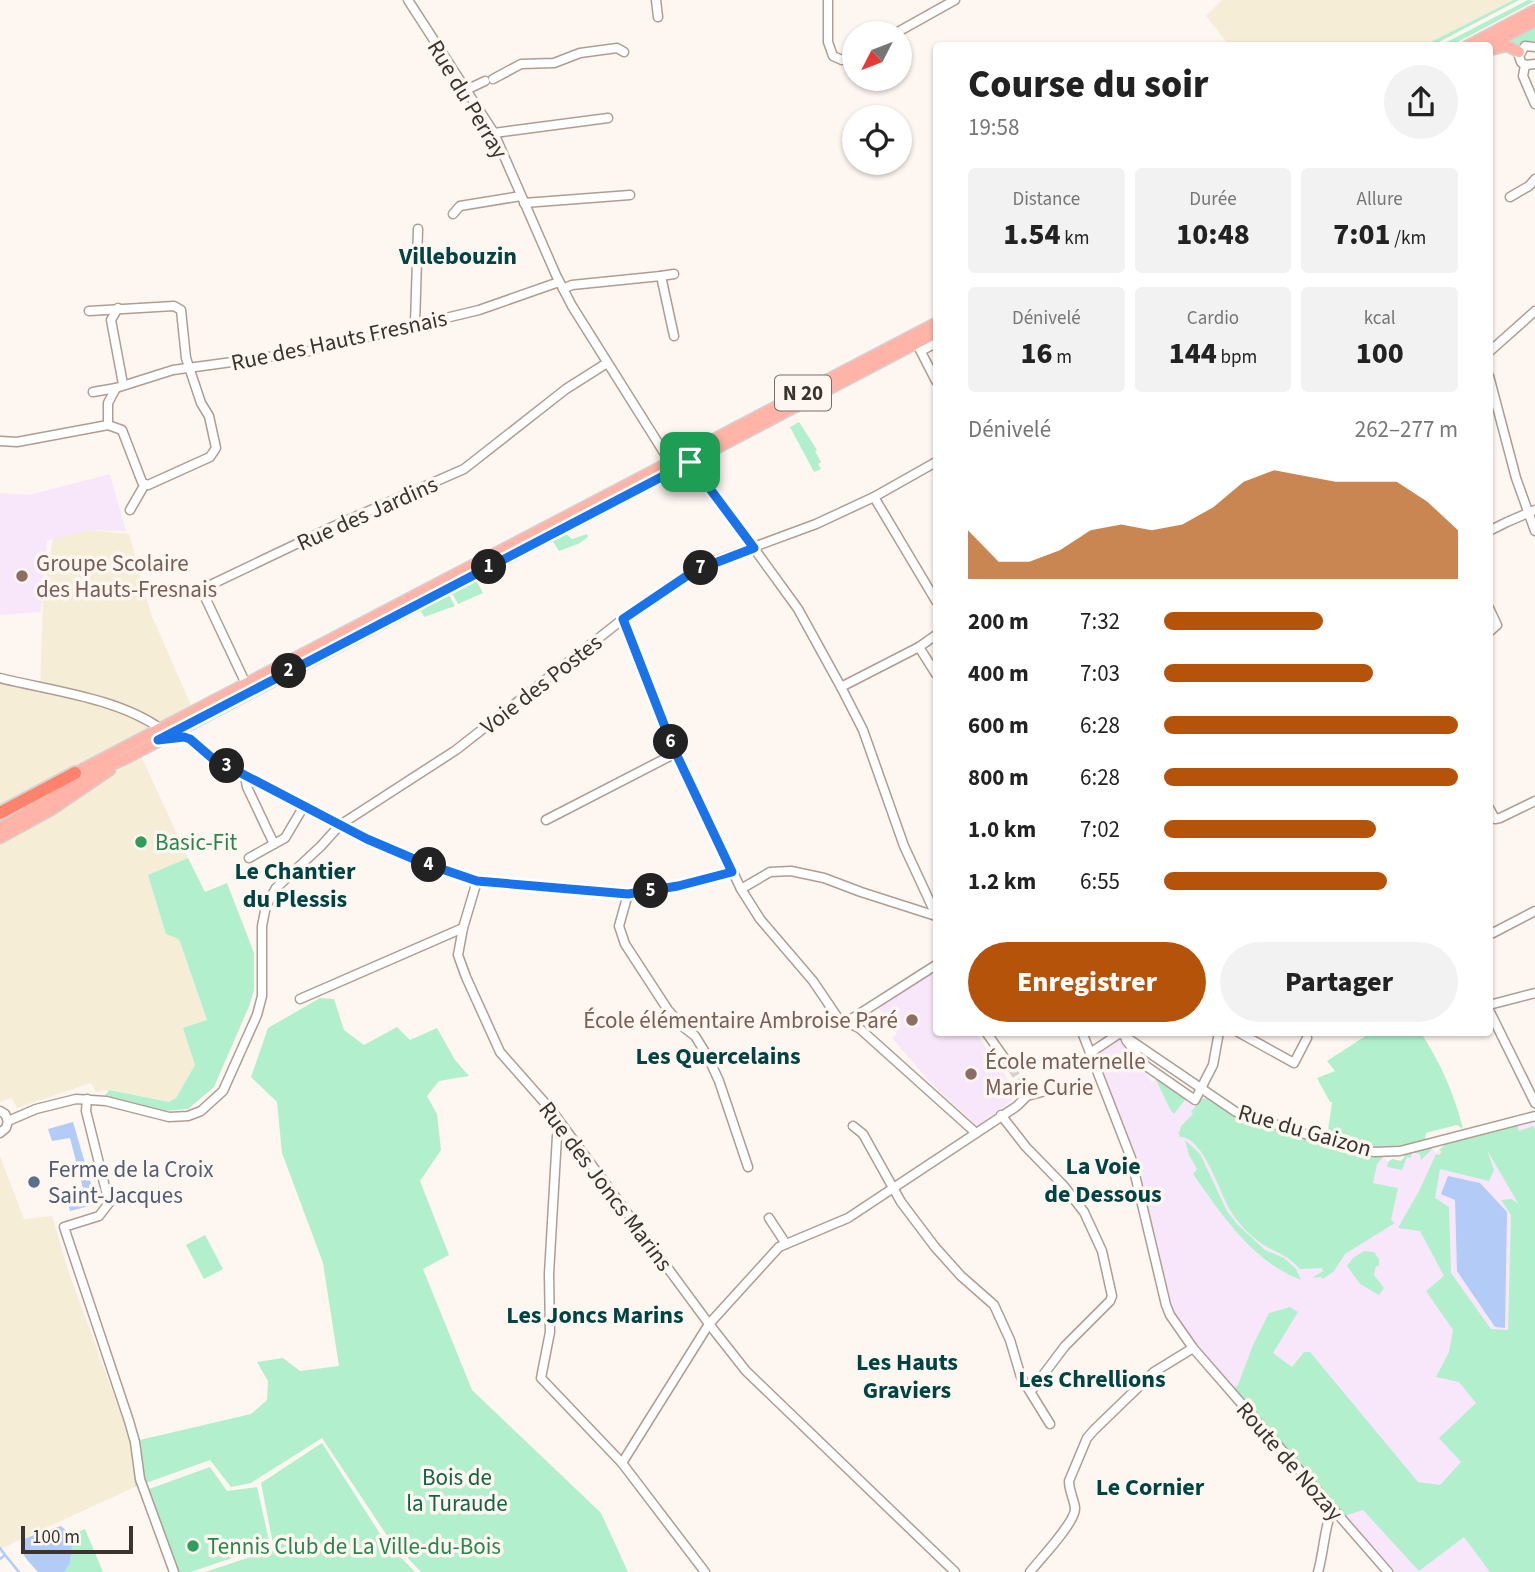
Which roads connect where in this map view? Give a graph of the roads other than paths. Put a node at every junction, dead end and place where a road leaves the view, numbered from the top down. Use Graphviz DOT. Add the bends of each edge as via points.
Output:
graph roads {
  1 [pos="408,0"];
  2 [pos="656,0"];
  3 [pos="956,0"];
  4 [pos="828,1"];
  5 [pos="1535,10"];
  6 [pos="658,17"];
  7 [pos="1535,21"];
  8 [pos="912,24"];
  9 [pos="1475,42"];
  10 [pos="1493,46"];
  11 [pos="1535,47"];
  12 [pos="1493,48"];
  13 [pos="624,52"];
  14 [pos="1519,52"];
  15 [pos="842,60"];
  16 [pos="1530,65"];
  17 [pos="466,90"];
  18 [pos="1535,104"];
  19 [pos="608,118"];
  20 [pos="494,133"];
  21 [pos="1535,179"];
  22 [pos="630,195"];
  23 [pos="1510,197"];
  24 [pos="523,199"];
  25 [pos="453,214"];
  26 [pos="418,229"];
  27 [pos="674,274"];
  28 [pos="661,276"];
  29 [pos="560,282"];
  30 [pos="118,308"];
  31 [pos="89,311"];
  32 [pos="1535,311"];
  33 [pos="415,324"];
  34 [pos="933,325"];
  35 [pos="933,335"];
  36 [pos="674,336"];
  37 [pos="933,343"];
  38 [pos="919,347"];
  39 [pos="1493,348"];
  40 [pos="607,363"];
  41 [pos="190,367"];
  42 [pos="933,376"];
  43 [pos="119,386"];
  44 [pos="93,392"];
  45 [pos="1493,393"];
  46 [pos="108,425"];
  47 [pos="0,440"];
  48 [pos="670,462"];
  49 [pos="690,462"];
  50 [pos="933,464"];
  51 [pos="145,484"];
  52 [pos="874,497"];
  53 [pos="130,510"];
  54 [pos="1531,511"];
  55 [pos="1493,529"];
  56 [pos="1535,531"];
  57 [pos="754,548"];
  58 [pos="933,596"];
  59 [pos="623,619"];
  60 [pos="933,637"];
  61 [pos="919,648"];
  62 [pos="933,669"];
  63 [pos="0,678"];
  64 [pos="246,684"];
  65 [pos="841,687"];
  66 [pos="161,729"];
  67 [pos="158,740"];
  68 [pos="676,753"];
  69 [pos="125,759"];
  70 [pos="75,774"];
  71 [pos="246,776"];
  72 [pos="1535,801"];
  73 [pos="304,806"];
  74 [pos="0,813"];
  75 [pos="1493,815"];
  76 [pos="546,820"];
  77 [pos="340,825"];
  78 [pos="0,828"];
  79 [pos="0,838"];
  80 [pos="274,844"];
  81 [pos="249,858"];
  82 [pos="732,872"];
  83 [pos="477,881"];
  84 [pos="741,889"];
  85 [pos="628,894"];
  86 [pos="931,902"];
  87 [pos="933,908"];
  88 [pos="923,911"];
  89 [pos="1535,911"];
  90 [pos="933,915"];
  91 [pos="463,928"];
  92 [pos="1493,933"];
  93 [pos="933,967"];
  94 [pos="1535,993"];
  95 [pos="300,999"];
  96 [pos="1493,1007"];
  97 [pos="1493,1016"];
  98 [pos="845,1023"];
  99 [pos="989,1036"];
  100 [pos="1084,1036"];
  101 [pos="1116,1036"];
  102 [pos="1122,1036"];
  103 [pos="1124,1036"];
  104 [pos="1218,1036"];
  105 [pos="1245,1036"];
  106 [pos="1307,1038"];
  107 [pos="1090,1053"];
  108 [pos="1005,1059"];
  109 [pos="1022,1084"];
  110 [pos="1202,1090"];
  111 [pos="1042,1092"];
  112 [pos="1027,1096"];
  113 [pos="87,1099"];
  114 [pos="1535,1103"];
  115 [pos="0,1111"];
  116 [pos="1001,1115"];
  117 [pos="1535,1116"];
  118 [pos="8,1121"];
  119 [pos="562,1126"];
  120 [pos="853,1126"];
  121 [pos="0,1133"];
  122 [pos="976,1133"];
  123 [pos="748,1167"];
  124 [pos="893,1189"];
  125 [pos="769,1219"];
  126 [pos="786,1244"];
  127 [pos="709,1324"];
  128 [pos="1193,1349"];
  129 [pos="1031,1391"];
  130 [pos="1050,1424"];
  131 [pos="622,1463"];
  132 [pos="1332,1509"];
  133 [pos="174,1572"];
  134 [pos="705,1572"];
  135 [pos="955,1572"];
  136 [pos="1030,1572"];
  137 [pos="1318,1572"];
  138 [pos="1388,1572"];
  1 -- 17 [label="street, Rue du Perray"];
  2 -- 6 [label="street"];
  3 -- 8 [label="street"];
  4 -- 15 [label="street" via="828,42 833,56"];
  5 -- 9 [label="main road"];
  7 -- 10 [label="main road"];
  11 -- 14 [label="street" via="1525,46"];
  12 -- 14 [label="main road" via="1507,46"];
  13 -- 17 [label="street" via="617,48 580,53 554,63 522,64"];
  14 -- 16 [label="street" via="1521,62"];
  16 -- 18 [label="street" via="1523,76"];
  17 -- 20 [label="street, Rue du Perray"];
  19 -- 20 [label="street"];
  20 -- 24 [label="street, Rue du Perray"];
  21 -- 23 [label="street"];
  22 -- 24 [label="street"];
  24 -- 25 [label="street" via="460,206"];
  24 -- 29 [label="street, Rue du Perray"];
  26 -- 33 [label="street"];
  27 -- 28 [label="street, Rue des Hauts Fresnais"];
  28 -- 29 [label="street, Rue des Hauts Fresnais" via="572,285"];
  28 -- 36 [label="street"];
  29 -- 33 [label="street, Rue des Hauts Fresnais" via="479,310"];
  29 -- 40 [label="street, Rue du Perray"];
  30 -- 31 [label="street"];
  30 -- 41 [label="street" via="178,307"];
  30 -- 43 [label="street" via="111,320"];
  32 -- 39 [label="street"];
  33 -- 41 [label="street, Rue des Hauts Fresnais" via="305,352"];
  34 -- 48 [label="main road, N 20"];
  35 -- 38 [label="main road, N 20"];
  37 -- 38 [label="street"];
  38 -- 42 [label="street"];
  38 -- 49 [label="main road, N 20"];
  40 -- 48 [label="street, Rue du Perray"];
  40 -- 64 [label="street, Rue des Jardins" via="566,389 464,469 204,588"];
  41 -- 43 [label="street, Rue des Hauts Fresnais"];
  41 -- 51 [label="street" via="216,448 210,457"];
  43 -- 44 [label="street, Rue des Hauts Fresnais"];
  43 -- 46 [label="street" via="108,403"];
  45 -- 54 [label="street" via="1504,441"];
  46 -- 47 [label="street" via="17,442"];
  46 -- 51 [label="street" via="122,430"];
  48 -- 49 [label="street"];
  48 -- 64 [label="main road, N 20"];
  49 -- 57 [label="street"];
  49 -- 67 [label="main road, N 20"];
  50 -- 52 [label="street, Voie des Postes"];
  51 -- 53 [label="street"];
  52 -- 57 [label="street, Voie des Postes"];
  52 -- 58 [label="street"];
  54 -- 55 [label="street"];
  54 -- 56 [label="street"];
  57 -- 59 [label="street, Voie des Postes" via="694,571"];
  57 -- 65 [label="street" via="799,609"];
  59 -- 68 [label="street"];
  59 -- 77 [label="street, Voie des Postes" via="467,741"];
  60 -- 61 [label="street"];
  61 -- 62 [label="street"];
  61 -- 65 [label="street"];
  63 -- 66 [label="street" via="108,704 140,715"];
  64 -- 66 [label="main road, N 20"];
  65 -- 86 [label="street" via="863,730 904,846"];
  66 -- 70 [label="main road, N 20"];
  67 -- 69 [label="main road, N 20"];
  67 -- 71 [label="street" via="190,739 212,758"];
  68 -- 76 [label="street"];
  68 -- 82 [label="street"];
  69 -- 78 [label="main road, N 20"];
  69 -- 79 [label="main road"];
  70 -- 74 [label="highway, N 20"];
  71 -- 73 [label="street"];
  71 -- 80 [label="street"];
  72 -- 75 [label="street" via="1500,818"];
  73 -- 77 [label="street"];
  73 -- 80 [label="street" via="285,838"];
  77 -- 83 [label="street" via="401,855"];
  77 -- 113 [label="street, Voie des Postes" via="276,888 265,906 262,996 231,1076 213,1102 188,1116 169,1117"];
  80 -- 81 [label="street"];
  82 -- 84 [label="street"];
  82 -- 85 [label="street"];
  83 -- 85 [label="street"];
  83 -- 91 [label="street, Rue des Joncs Marins"];
  84 -- 88 [label="street" via="782,870 824,878"];
  84 -- 98 [label="street"];
  85 -- 123 [label="street" via="619,926 625,944 668,1010 695,1036 708,1057"];
  86 -- 87 [label="street"];
  86 -- 88 [label="street"];
  88 -- 90 [label="street"];
  89 -- 92 [label="street"];
  91 -- 95 [label="street"];
  91 -- 119 [label="street, Rue des Joncs Marins" via="458,955 494,1040"];
  93 -- 98 [label="street"];
  94 -- 96 [label="street"];
  97 -- 114 [label="street"];
  98 -- 122 [label="street" via="859,1028"];
  99 -- 108 [label="street"];
  100 -- 107 [label="street, Route de Nozay"];
  101 -- 107 [label="street"];
  102 -- 110 [label="street" via="1146,1066 1195,1100"];
  103 -- 110 [label="street, Rue du Gaizon"];
  104 -- 110 [label="street"];
  105 -- 106 [label="street" via="1294,1063"];
  107 -- 128 [label="street, Route de Nozay" via="1131,1158 1166,1305"];
  109 -- 112 [label="street"];
  110 -- 117 [label="street, Rue du Gaizon" via="1260,1121 1371,1152 1392,1152"];
  111 -- 112 [label="street"];
  112 -- 116 [label="street"];
  113 -- 118 [label="street"];
  113 -- 133 [label="street" via="108,1203 99,1216 64,1227 129,1421 140,1479"];
  115 -- 118 [label="street"];
  116 -- 122 [label="street"];
  116 -- 129 [label="street" via="1084,1212 1102,1251 1112,1296"];
  118 -- 121 [label="street"];
  119 -- 127 [label="street, Rue des Joncs Marins"];
  119 -- 131 [label="street" via="557,1136 550,1332 541,1378"];
  120 -- 124 [label="street" via="863,1134"];
  122 -- 124 [label="street"];
  124 -- 126 [label="street" via="848,1218"];
  124 -- 129 [label="street" via="935,1248 995,1305 1021,1377"];
  125 -- 126 [label="street"];
  126 -- 127 [label="street"];
  127 -- 131 [label="street"];
  127 -- 135 [label="street, Rue des Joncs Marins" via="757,1383"];
  128 -- 132 [label="street, Route de Nozay"];
  128 -- 136 [label="street" via="1154,1372 1087,1438 1069,1481 1074,1513 1070,1524"];
  129 -- 130 [label="street"];
  131 -- 134 [label="street"];
  132 -- 137 [label="street"];
  132 -- 138 [label="street, Route de Nozay"];
}
